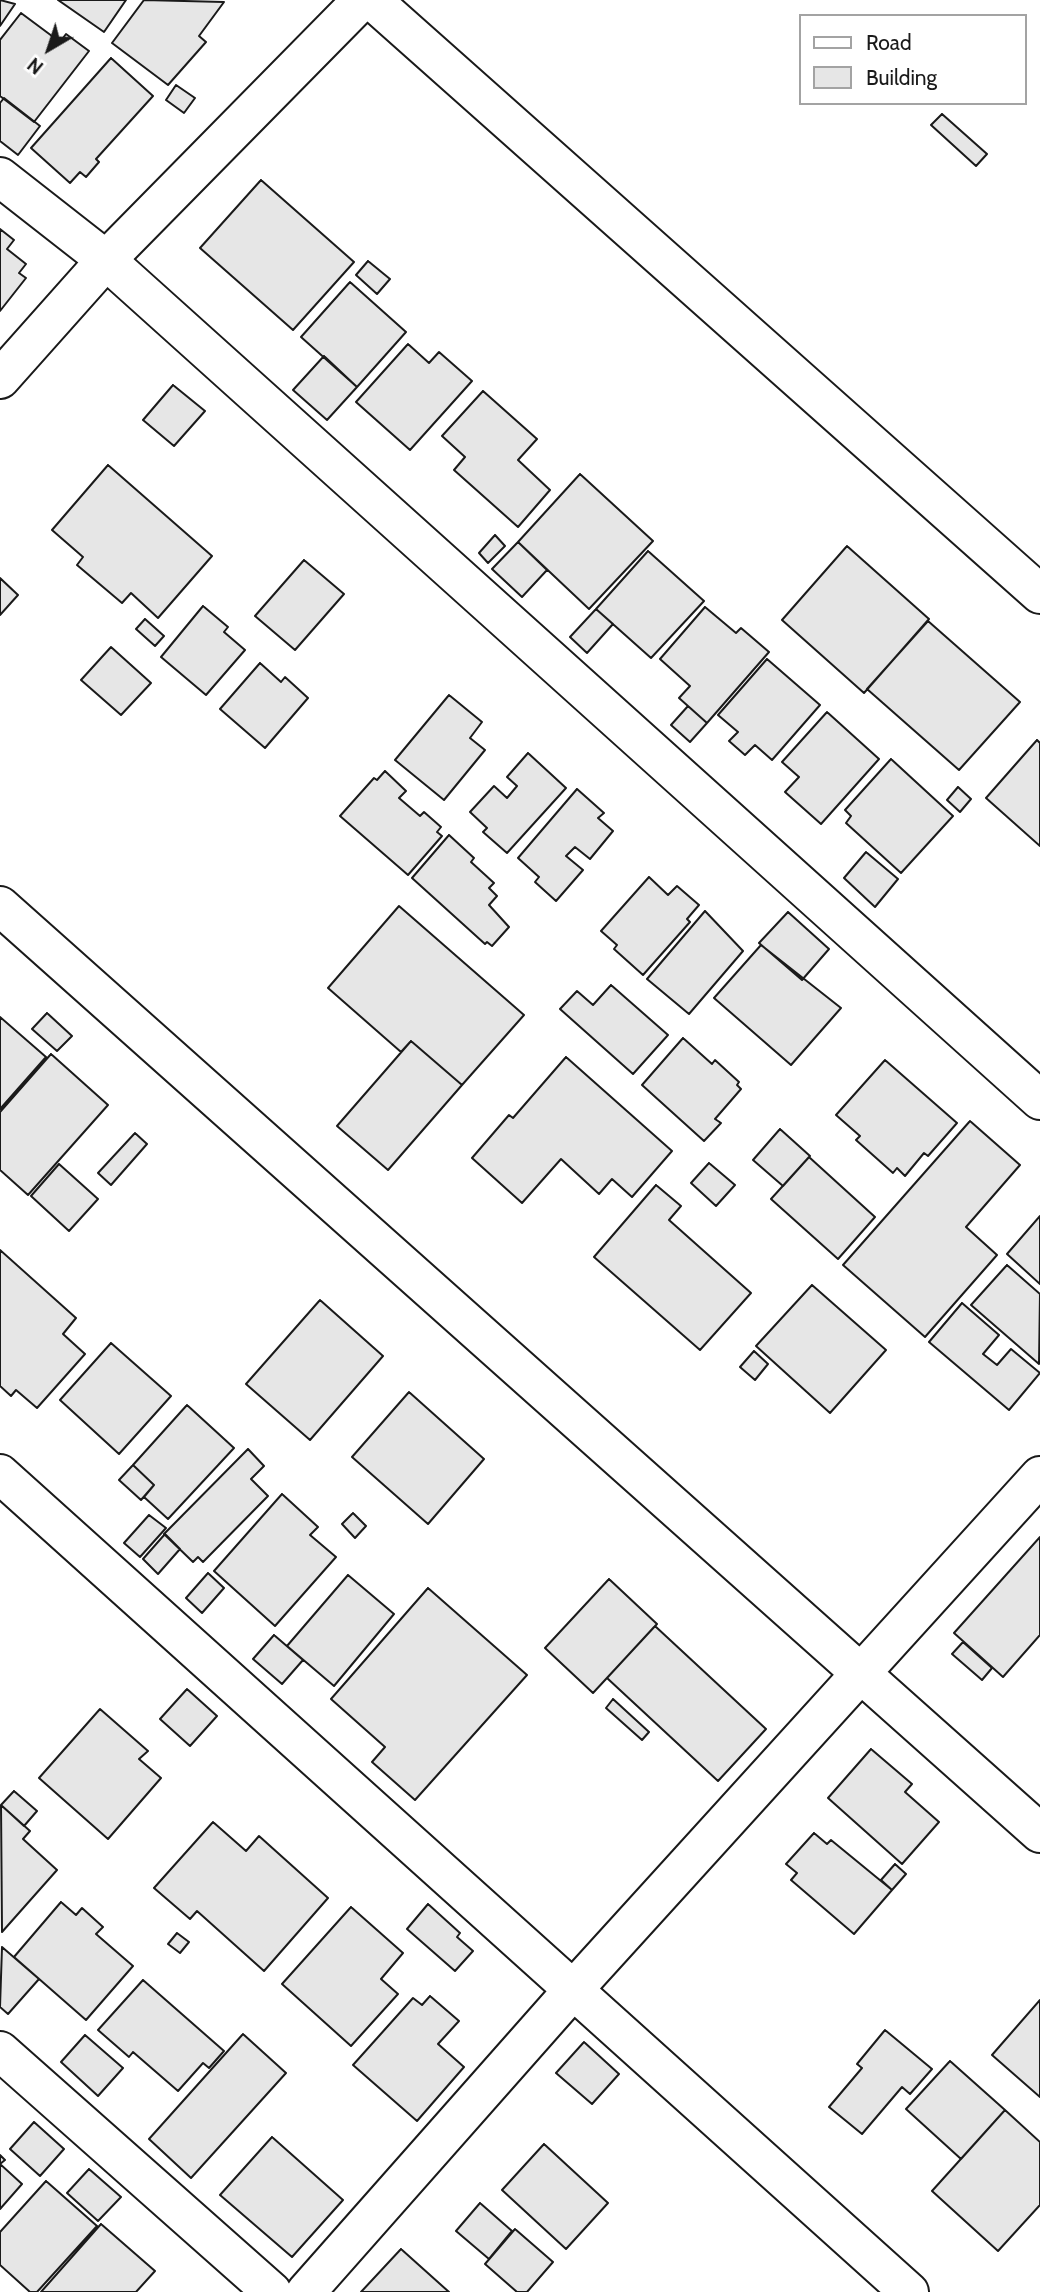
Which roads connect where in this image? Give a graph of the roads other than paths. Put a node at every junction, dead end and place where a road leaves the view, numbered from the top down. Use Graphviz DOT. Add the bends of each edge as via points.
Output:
graph roads {
  1 [pos="362,0"];
  2 [pos="372,0"];
  3 [pos="0,177"];
  4 [pos="106,260"];
  5 [pos="0,379"];
  6 [pos="1040,594"];
  7 [pos="0,906"];
  8 [pos="1040,1100"];
  9 [pos="0,1474"];
  10 [pos="1040,1476"];
  11 [pos="862,1674"];
  12 [pos="1040,1833"];
  13 [pos="573,1990"];
  14 [pos="0,2051"];
  15 [pos="272,2292"];
  16 [pos="306,2292"];
  17 [pos="908,2292"];
  1 -- 4 [label="street"];
  2 -- 6 [label="street"];
  3 -- 4 [label="street"];
  4 -- 5 [label="street"];
  4 -- 8 [label="street"];
  7 -- 11 [label="street"];
  9 -- 13 [label="street"];
  10 -- 11 [label="street"];
  11 -- 12 [label="street"];
  11 -- 13 [label="street"];
  13 -- 16 [label="street"];
  13 -- 17 [label="street"];
  14 -- 15 [label="street"];
}
